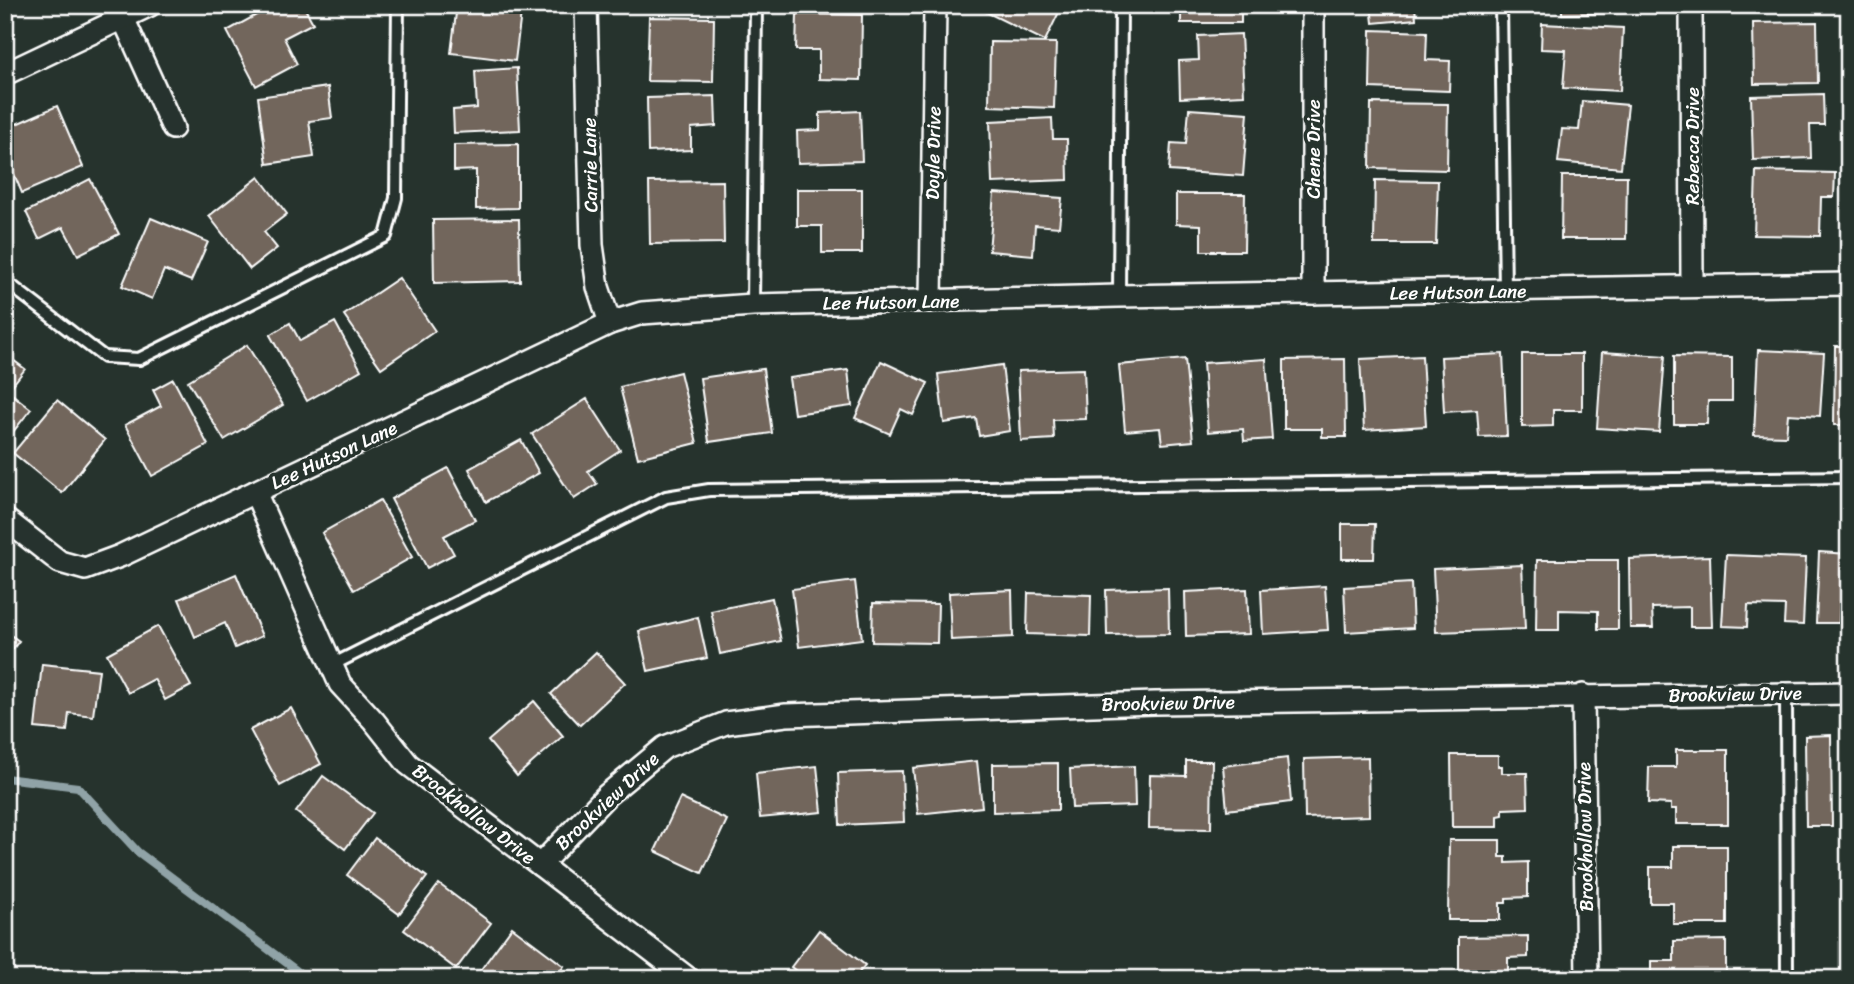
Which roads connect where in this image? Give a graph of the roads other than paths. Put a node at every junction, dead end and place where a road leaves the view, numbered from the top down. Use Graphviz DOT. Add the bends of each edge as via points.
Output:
graph roads {
  1 [pos="150,5"];
  2 [pos="398,5"];
  3 [pos="586,5"];
  4 [pos="756,5"];
  5 [pos="934,5"];
  6 [pos="1121,5"];
  7 [pos="1312,5"];
  8 [pos="1501,5"];
  9 [pos="1691,5"];
  10 [pos="123,18"];
  11 [pos="5,74"];
  12 [pos="173,128"];
  13 [pos="5,281"];
  14 [pos="1849,284"];
  15 [pos="1692,286"];
  16 [pos="1505,291"];
  17 [pos="1313,293"];
  18 [pos="1119,296"];
  19 [pos="931,301"];
  20 [pos="753,305"];
  21 [pos="610,323"];
  22 [pos="1849,477"];
  23 [pos="256,492"];
  24 [pos="5,519"];
  25 [pos="332,665"];
  26 [pos="1849,692"];
  27 [pos="1786,693"];
  28 [pos="1583,695"];
  29 [pos="540,865"];
  30 [pos="689,979"];
  31 [pos="1587,979"];
  32 [pos="1787,979"];
  1 -- 10 [label="street"];
  2 -- 13 [label="lane" via="396,198 386,236 139,359 104,357"];
  3 -- 21 [label="street, Carrie Lane" via="592,245 598,287"];
  4 -- 20 [label="lane"];
  5 -- 19 [label="street, Doyle Drive"];
  6 -- 18 [label="lane"];
  7 -- 17 [label="street, Chene Drive"];
  8 -- 16 [label="lane"];
  9 -- 15 [label="street, Rebecca Drive"];
  10 -- 11 [label="street"];
  10 -- 12 [label="street"];
  14 -- 15 [label="street, Lee Hutson Lane"];
  15 -- 16 [label="street, Lee Hutson Lane"];
  16 -- 17 [label="street, Lee Hutson Lane"];
  17 -- 18 [label="street, Lee Hutson Lane"];
  18 -- 19 [label="street, Lee Hutson Lane"];
  19 -- 20 [label="street, Lee Hutson Lane"];
  20 -- 21 [label="street, Lee Hutson Lane" via="642,313"];
  21 -- 23 [label="street, Lee Hutson Lane"];
  22 -- 25 [label="lane" via="709,490 666,497"];
  23 -- 24 [label="street, Lee Hutson Lane" via="85,569 60,562"];
  23 -- 25 [label="street, Brookhollow Drive"];
  25 -- 29 [label="street, Brookhollow Drive" via="340,684 408,764"];
  26 -- 27 [label="street, Brookview Drive"];
  27 -- 28 [label="street, Brookview Drive"];
  27 -- 32 [label="lane"];
  28 -- 29 [label="street, Brookview Drive" via="1114,704 786,715 726,723 665,747 607,795"];
  28 -- 31 [label="street, Brookhollow Drive"];
  29 -- 30 [label="street, Brookhollow Drive"];
}
